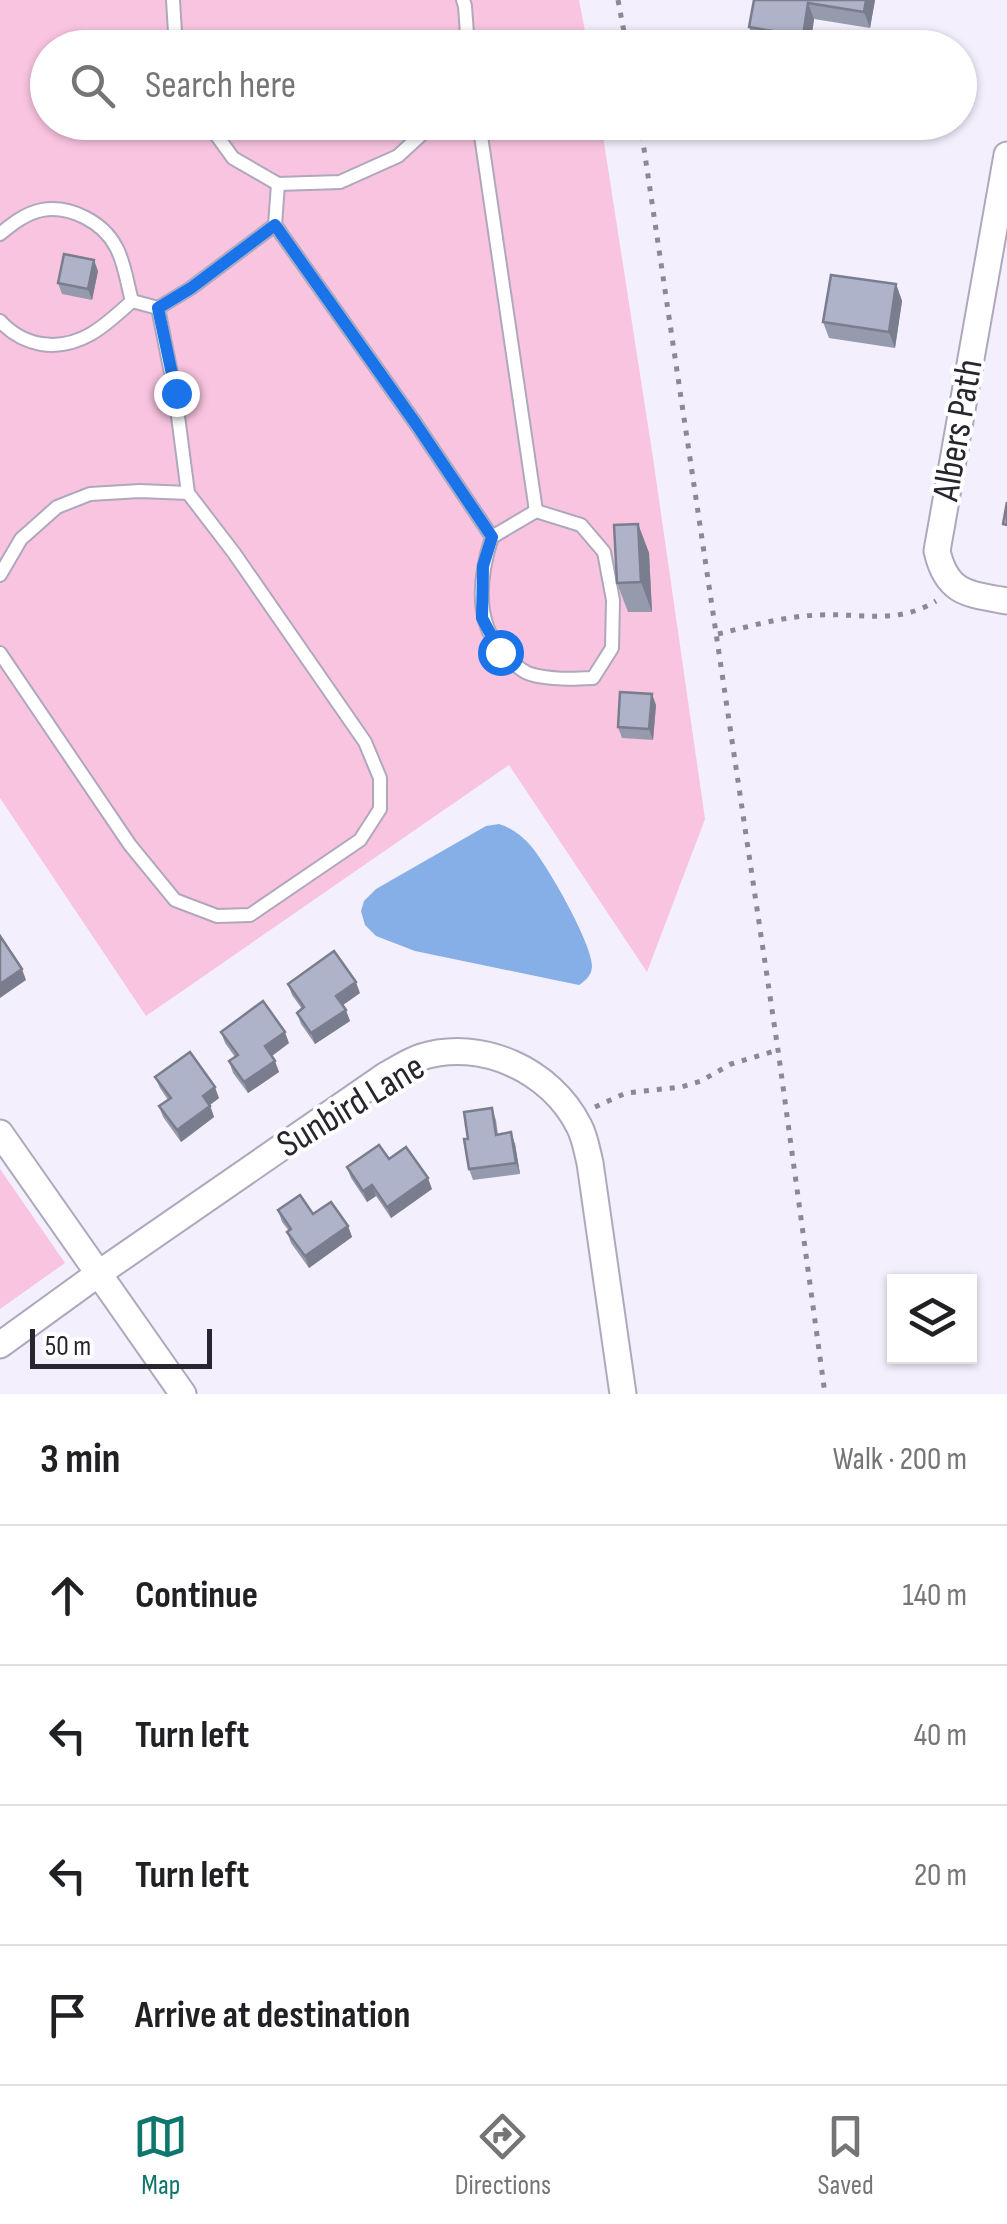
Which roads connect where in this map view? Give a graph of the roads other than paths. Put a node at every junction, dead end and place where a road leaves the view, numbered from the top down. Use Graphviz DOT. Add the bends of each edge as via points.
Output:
graph roads {
  1 [pos="173,0"];
  2 [pos="463,0"];
  3 [pos="175,30"];
  4 [pos="467,30"];
  5 [pos="220,140"];
  6 [pos="415,140"];
  7 [pos="482,140"];
  8 [pos="1007,155"];
  9 [pos="278,184"];
  10 [pos="275,225"];
  11 [pos="0,234"];
  12 [pos="132,301"];
  13 [pos="158,308"];
  14 [pos="0,320"];
  15 [pos="188,493"];
  16 [pos="536,510"];
  17 [pos="492,537"];
  18 [pos="0,575"];
  19 [pos="1007,601"];
  20 [pos="0,652"];
  21 [pos="0,1133"];
  22 [pos="98,1274"];
  23 [pos="0,1345"];
  24 [pos="183,1394"];
  25 [pos="623,1394"];
  1 -- 3 [label="lane"];
  2 -- 4 [label="lane"];
  5 -- 9 [label="lane" via="233,158"];
  6 -- 9 [label="lane" via="398,156 340,182"];
  7 -- 16 [label="lane"];
  8 -- 19 [label="street, Albers Path" via="937,551 955,587"];
  9 -- 10 [label="lane"];
  10 -- 13 [label="lane"];
  10 -- 17 [label="lane"];
  11 -- 12 [label="lane" via="42,210 70,211 96,223 116,246"];
  12 -- 13 [label="lane"];
  12 -- 14 [label="lane" via="82,340 55,346 9,332"];
  13 -- 15 [label="lane"];
  15 -- 18 [label="lane" via="90,494 57,507 21,539"];
  15 -- 20 [label="lane" via="365,742 380,778 380,809 360,840 250,915 217,916 176,900 130,845"];
  16 -- 17 [label="lane"];
  16 -- 17 [label="lane" via="581,525 604,552 612,648 594,678 526,674 500,652 482,618 483,566"];
  21 -- 22 [label="street"];
  22 -- 23 [label="street, Sunbird Lane"];
  22 -- 24 [label="street"];
  22 -- 25 [label="street, Sunbird Lane" via="386,1075 420,1057 456,1050 494,1056 529,1070 580,1127"];
}
